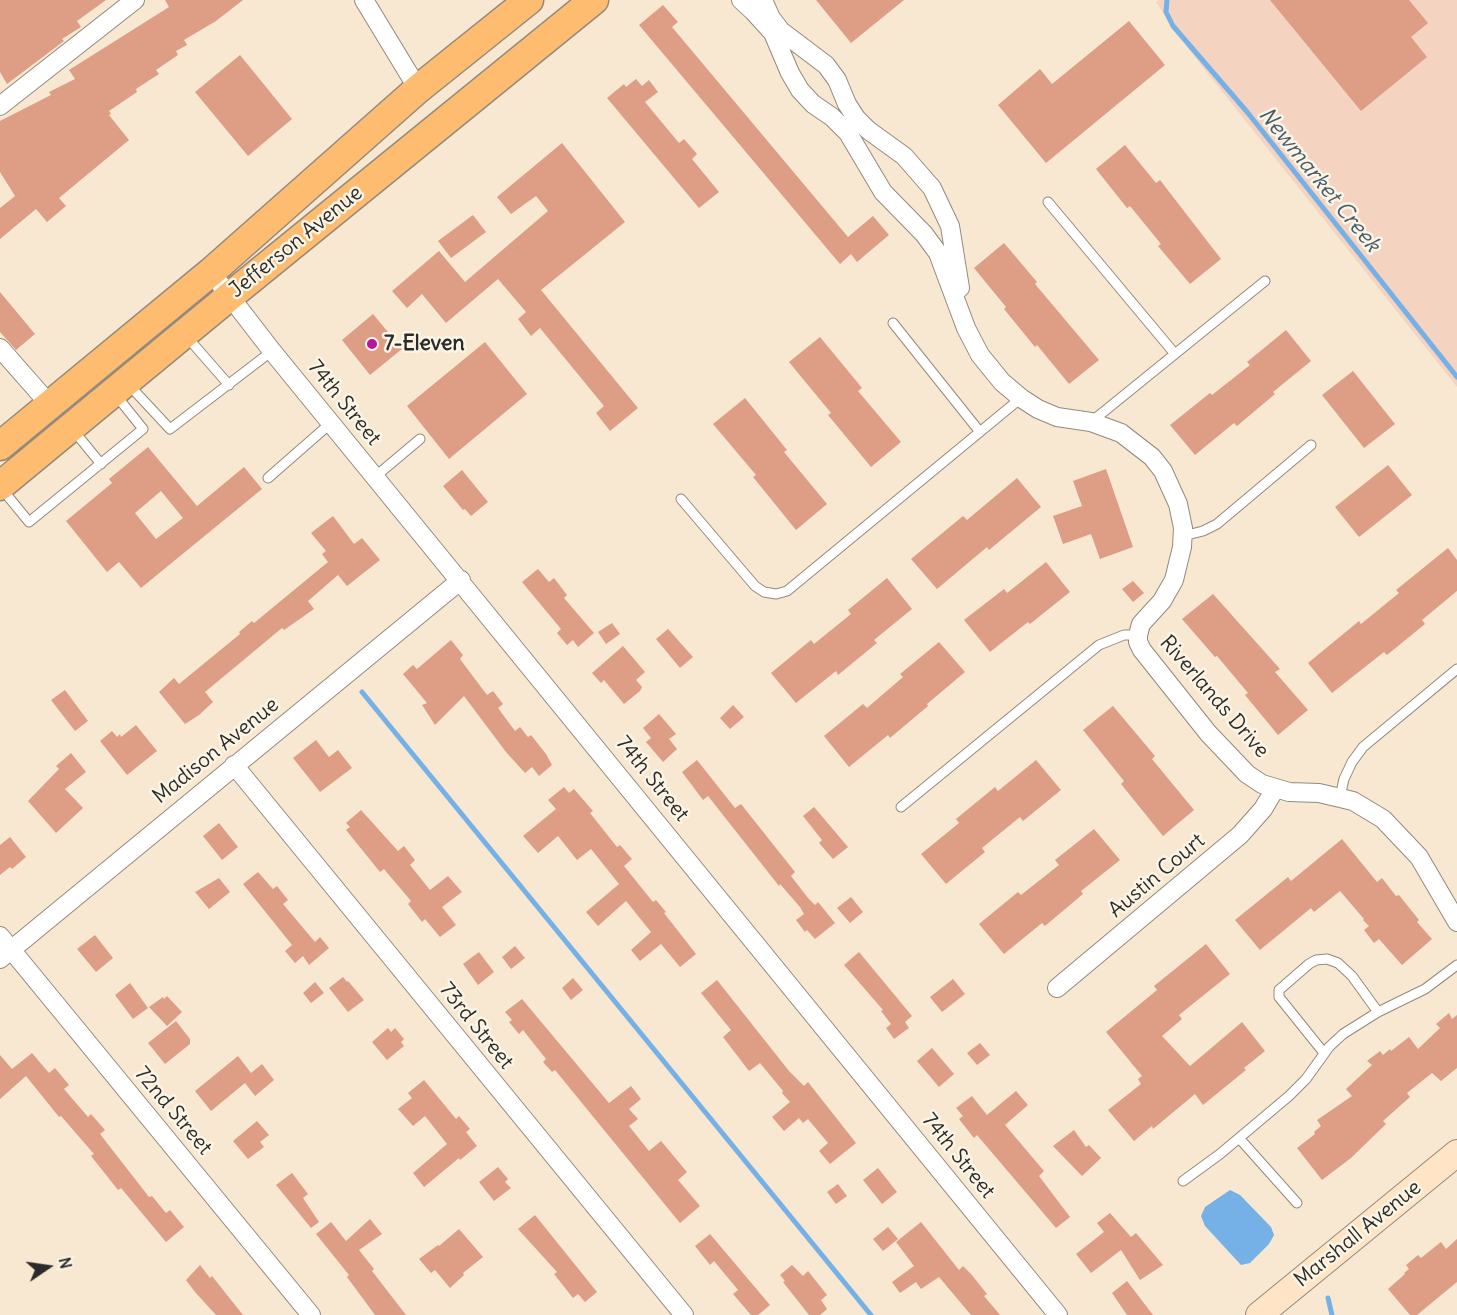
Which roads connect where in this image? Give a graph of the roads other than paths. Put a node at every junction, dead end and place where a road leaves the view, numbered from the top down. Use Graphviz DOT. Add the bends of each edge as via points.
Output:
graph roads {
  1 [pos="135,0"];
  2 [pos="364,0"];
  3 [pos="529,0"];
  4 [pos="594,0"];
  5 [pos="741,0"];
  6 [pos="763,0"];
  7 [pos="418,89"];
  8 [pos="0,106"];
  9 [pos="1048,202"];
  10 [pos="211,272"];
  11 [pos="1265,281"];
  12 [pos="230,296"];
  13 [pos="893,323"];
  14 [pos="966,328"];
  15 [pos="184,335"];
  16 [pos="0,348"];
  17 [pos="273,351"];
  18 [pos="1175,354"];
  19 [pos="229,385"];
  20 [pos="120,388"];
  21 [pos="1021,398"];
  22 [pos="50,405"];
  23 [pos="332,422"];
  24 [pos="1091,422"];
  25 [pos="71,428"];
  26 [pos="980,432"];
  27 [pos="420,439"];
  28 [pos="1311,445"];
  29 [pos="0,446"];
  30 [pos="101,464"];
  31 [pos="376,476"];
  32 [pos="268,478"];
  33 [pos="0,487"];
  34 [pos="681,499"];
  35 [pos="1183,536"];
  36 [pos="461,580"];
  37 [pos="1138,635"];
  38 [pos="1457,669"];
  39 [pos="234,765"];
  40 [pos="1275,789"];
  41 [pos="1340,797"];
  42 [pos="900,807"];
  43 [pos="1457,922"];
  44 [pos="4,948"];
  45 [pos="1457,965"];
  46 [pos="1057,987"];
  47 [pos="1378,1012"];
  48 [pos="1324,1053"];
  49 [pos="1239,1138"];
  50 [pos="1457,1153"];
  51 [pos="1183,1181"];
  52 [pos="1297,1203"];
  53 [pos="311,1315"];
  54 [pos="684,1315"];
  55 [pos="1058,1315"];
  56 [pos="1259,1315"];
  1 -- 8 [label="street"];
  2 -- 7 [label="street"];
  3 -- 7 [label="main road, Jefferson Avenue"];
  4 -- 12 [label="main road, Jefferson Avenue"];
  5 -- 14 [label="street, Riverlands Drive" via="773,33 800,90 848,133 883,192 938,253"];
  6 -- 14 [label="street, Riverlands Drive" via="781,31 826,65 856,118 904,156 932,188 950,226"];
  7 -- 10 [label="main road, Jefferson Avenue"];
  9 -- 18 [label="lane"];
  10 -- 12 [label="street, 74th Street"];
  10 -- 22 [label="main road, Jefferson Avenue"];
  11 -- 18 [label="lane"];
  12 -- 15 [label="main road, Jefferson Avenue"];
  12 -- 17 [label="street, 74th Street"];
  13 -- 26 [label="lane"];
  14 -- 21 [label="street, Riverlands Drive" via="980,355"];
  15 -- 19 [label="lane"];
  15 -- 20 [label="main road, Jefferson Avenue"];
  16 -- 22 [label="street"];
  17 -- 19 [label="lane"];
  17 -- 23 [label="street, 74th Street"];
  18 -- 24 [label="lane"];
  19 -- 20 [label="lane" via="170,429"];
  20 -- 25 [label="main road, Jefferson Avenue"];
  20 -- 30 [label="lane" via="143,429"];
  21 -- 24 [label="street, Riverlands Drive" via="1057,417"];
  21 -- 26 [label="lane"];
  22 -- 29 [label="main road, Jefferson Avenue"];
  23 -- 31 [label="street, 74th Street"];
  23 -- 32 [label="lane"];
  24 -- 35 [label="street, Riverlands Drive" via="1121,433 1152,457 1169,481 1178,504"];
  25 -- 30 [label="lane"];
  25 -- 33 [label="main road, Jefferson Avenue"];
  26 -- 34 [label="lane" via="787,591 776,594 755,586"];
  27 -- 31 [label="lane"];
  28 -- 35 [label="lane" via="1217,524"];
  30 -- 33 [label="lane" via="29,522"];
  31 -- 36 [label="street, 74th Street"];
  35 -- 37 [label="street, Riverlands Drive" via="1174,580 1141,624"];
  36 -- 39 [label="street, Madison Avenue"];
  36 -- 55 [label="street, 74th Street"];
  37 -- 40 [label="street, Riverlands Drive" via="1142,650 1208,733 1247,774"];
  37 -- 42 [label="lane" via="1118,637 1099,645"];
  38 -- 41 [label="lane" via="1363,747 1344,778"];
  39 -- 44 [label="street, Madison Avenue"];
  39 -- 54 [label="street, 73rd Street"];
  40 -- 41 [label="street, Riverlands Drive"];
  40 -- 46 [label="street, Austin Court" via="1240,835"];
  41 -- 43 [label="street, Riverlands Drive" via="1373,811 1402,837 1419,857"];
  44 -- 53 [label="street, 72nd Street"];
  45 -- 47 [label="lane" via="1425,989"];
  47 -- 48 [label="lane" via="1343,1034"];
  47 -- 48 [label="lane" via="1338,963 1328,959 1309,964 1279,990 1279,997"];
  48 -- 49 [label="lane" via="1289,1096"];
  49 -- 51 [label="lane"];
  49 -- 52 [label="lane"];
  50 -- 56 [label="street, Marshall Avenue"];
}
